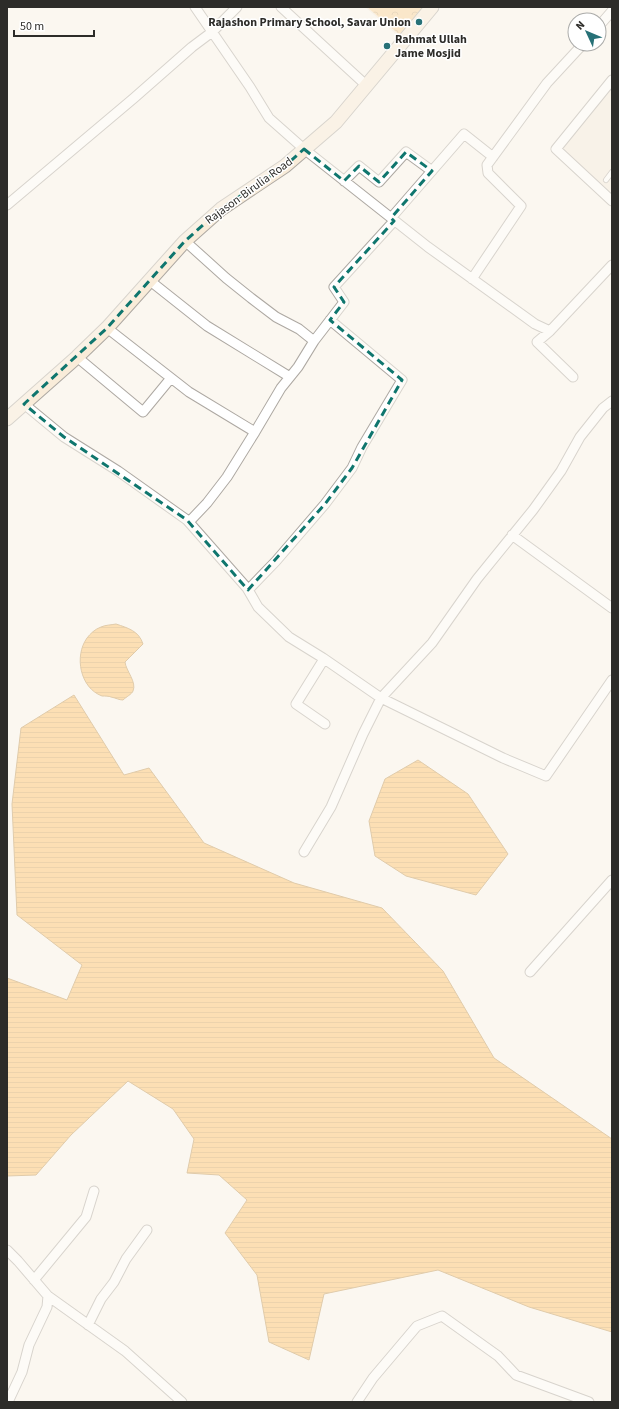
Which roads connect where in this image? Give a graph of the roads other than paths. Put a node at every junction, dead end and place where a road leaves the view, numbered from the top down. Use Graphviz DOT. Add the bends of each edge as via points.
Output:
graph roads {
  1 [pos="195,7"];
  2 [pos="237,7"];
  3 [pos="281,7"];
  4 [pos="432,7"];
  5 [pos="610,7"];
  6 [pos="612,10"];
  7 [pos="212,32"];
  8 [pos="575,52"];
  9 [pos="612,80"];
  10 [pos="367,86"];
  11 [pos="304,149"];
  12 [pos="493,157"];
  13 [pos="432,171"];
  14 [pos="612,172"];
  15 [pos="606,180"];
  16 [pos="344,181"];
  17 [pos="612,201"];
  18 [pos="7,205"];
  19 [pos="393,219"];
  20 [pos="185,241"];
  21 [pos="612,265"];
  22 [pos="472,279"];
  23 [pos="149,280"];
  24 [pos="330,320"];
  25 [pos="107,328"];
  26 [pos="550,330"];
  27 [pos="314,341"];
  28 [pos="77,357"];
  29 [pos="290,376"];
  30 [pos="574,377"];
  31 [pos="171,378"];
  32 [pos="612,401"];
  33 [pos="24,404"];
  34 [pos="7,419"];
  35 [pos="255,432"];
  36 [pos="189,522"];
  37 [pos="512,535"];
  38 [pos="248,590"];
  39 [pos="612,608"];
  40 [pos="324,659"];
  41 [pos="612,680"];
  42 [pos="381,698"];
  43 [pos="325,724"];
  44 [pos="304,852"];
  45 [pos="612,880"];
  46 [pos="530,972"];
  47 [pos="94,1191"];
  48 [pos="147,1230"];
  49 [pos="7,1250"];
  50 [pos="34,1280"];
  51 [pos="48,1296"];
  52 [pos="88,1325"];
  53 [pos="8,1402"];
  54 [pos="182,1402"];
  55 [pos="357,1402"];
  56 [pos="589,1402"];
  1 -- 7 [label="street"];
  2 -- 7 [label="street"];
  3 -- 10 [label="street"];
  4 -- 10 [label="street, Rajason-Birulia Road"];
  5 -- 6 [label="street"];
  7 -- 11 [label="street" via="269,118"];
  7 -- 18 [label="street"];
  8 -- 12 [label="street" via="547,83"];
  9 -- 17 [label="street" via="556,149"];
  10 -- 11 [label="street, Rajason-Birulia Road" via="336,122"];
  11 -- 16 [label="street"];
  11 -- 20 [label="street, Rajason-Birulia Road" via="285,166 221,209"];
  12 -- 13 [label="street" via="464,134"];
  12 -- 22 [label="street" via="487,165 488,173 521,206"];
  13 -- 16 [label="street" via="406,152 379,182 359,166"];
  13 -- 19 [label="street"];
  14 -- 15 [label="lane"];
  16 -- 19 [label="street"];
  19 -- 22 [label="street"];
  19 -- 24 [label="street" via="334,287 344,302"];
  20 -- 23 [label="street, Rajason-Birulia Road"];
  20 -- 27 [label="street" via="251,298"];
  21 -- 26 [label="street"];
  22 -- 26 [label="street" via="535,324"];
  23 -- 25 [label="street, Rajason-Birulia Road"];
  23 -- 29 [label="street" via="206,326"];
  24 -- 27 [label="street"];
  24 -- 38 [label="street" via="402,380 348,474 276,561"];
  25 -- 28 [label="street, Rajason-Birulia Road"];
  25 -- 31 [label="street"];
  26 -- 30 [label="street" via="537,342"];
  27 -- 29 [label="street"];
  28 -- 31 [label="street" via="142,412"];
  28 -- 33 [label="street, Rajason-Birulia Road"];
  29 -- 35 [label="street" via="280,388"];
  31 -- 35 [label="street" via="189,392"];
  32 -- 37 [label="street" via="602,408 580,437 561,471"];
  33 -- 34 [label="street, Rajason-Birulia Road"];
  33 -- 36 [label="street" via="64,437 118,471"];
  35 -- 36 [label="street" via="227,477"];
  36 -- 38 [label="street"];
  37 -- 39 [label="street"];
  37 -- 42 [label="street" via="432,643"];
  38 -- 40 [label="street" via="258,607 289,637"];
  40 -- 42 [label="street"];
  40 -- 43 [label="street" via="296,704"];
  41 -- 42 [label="street" via="546,776 502,758"];
  42 -- 44 [label="street" via="331,807"];
  45 -- 46 [label="street"];
  47 -- 50 [label="street" via="86,1217"];
  48 -- 52 [label="street" via="121,1267"];
  49 -- 50 [label="street"];
  50 -- 51 [label="street"];
  51 -- 52 [label="street"];
  51 -- 53 [label="street" via="47,1307 29,1345 22,1372"];
  52 -- 54 [label="street" via="125,1351"];
  55 -- 56 [label="street" via="373,1378 417,1326 442,1316 498,1356 516,1375"];
}
